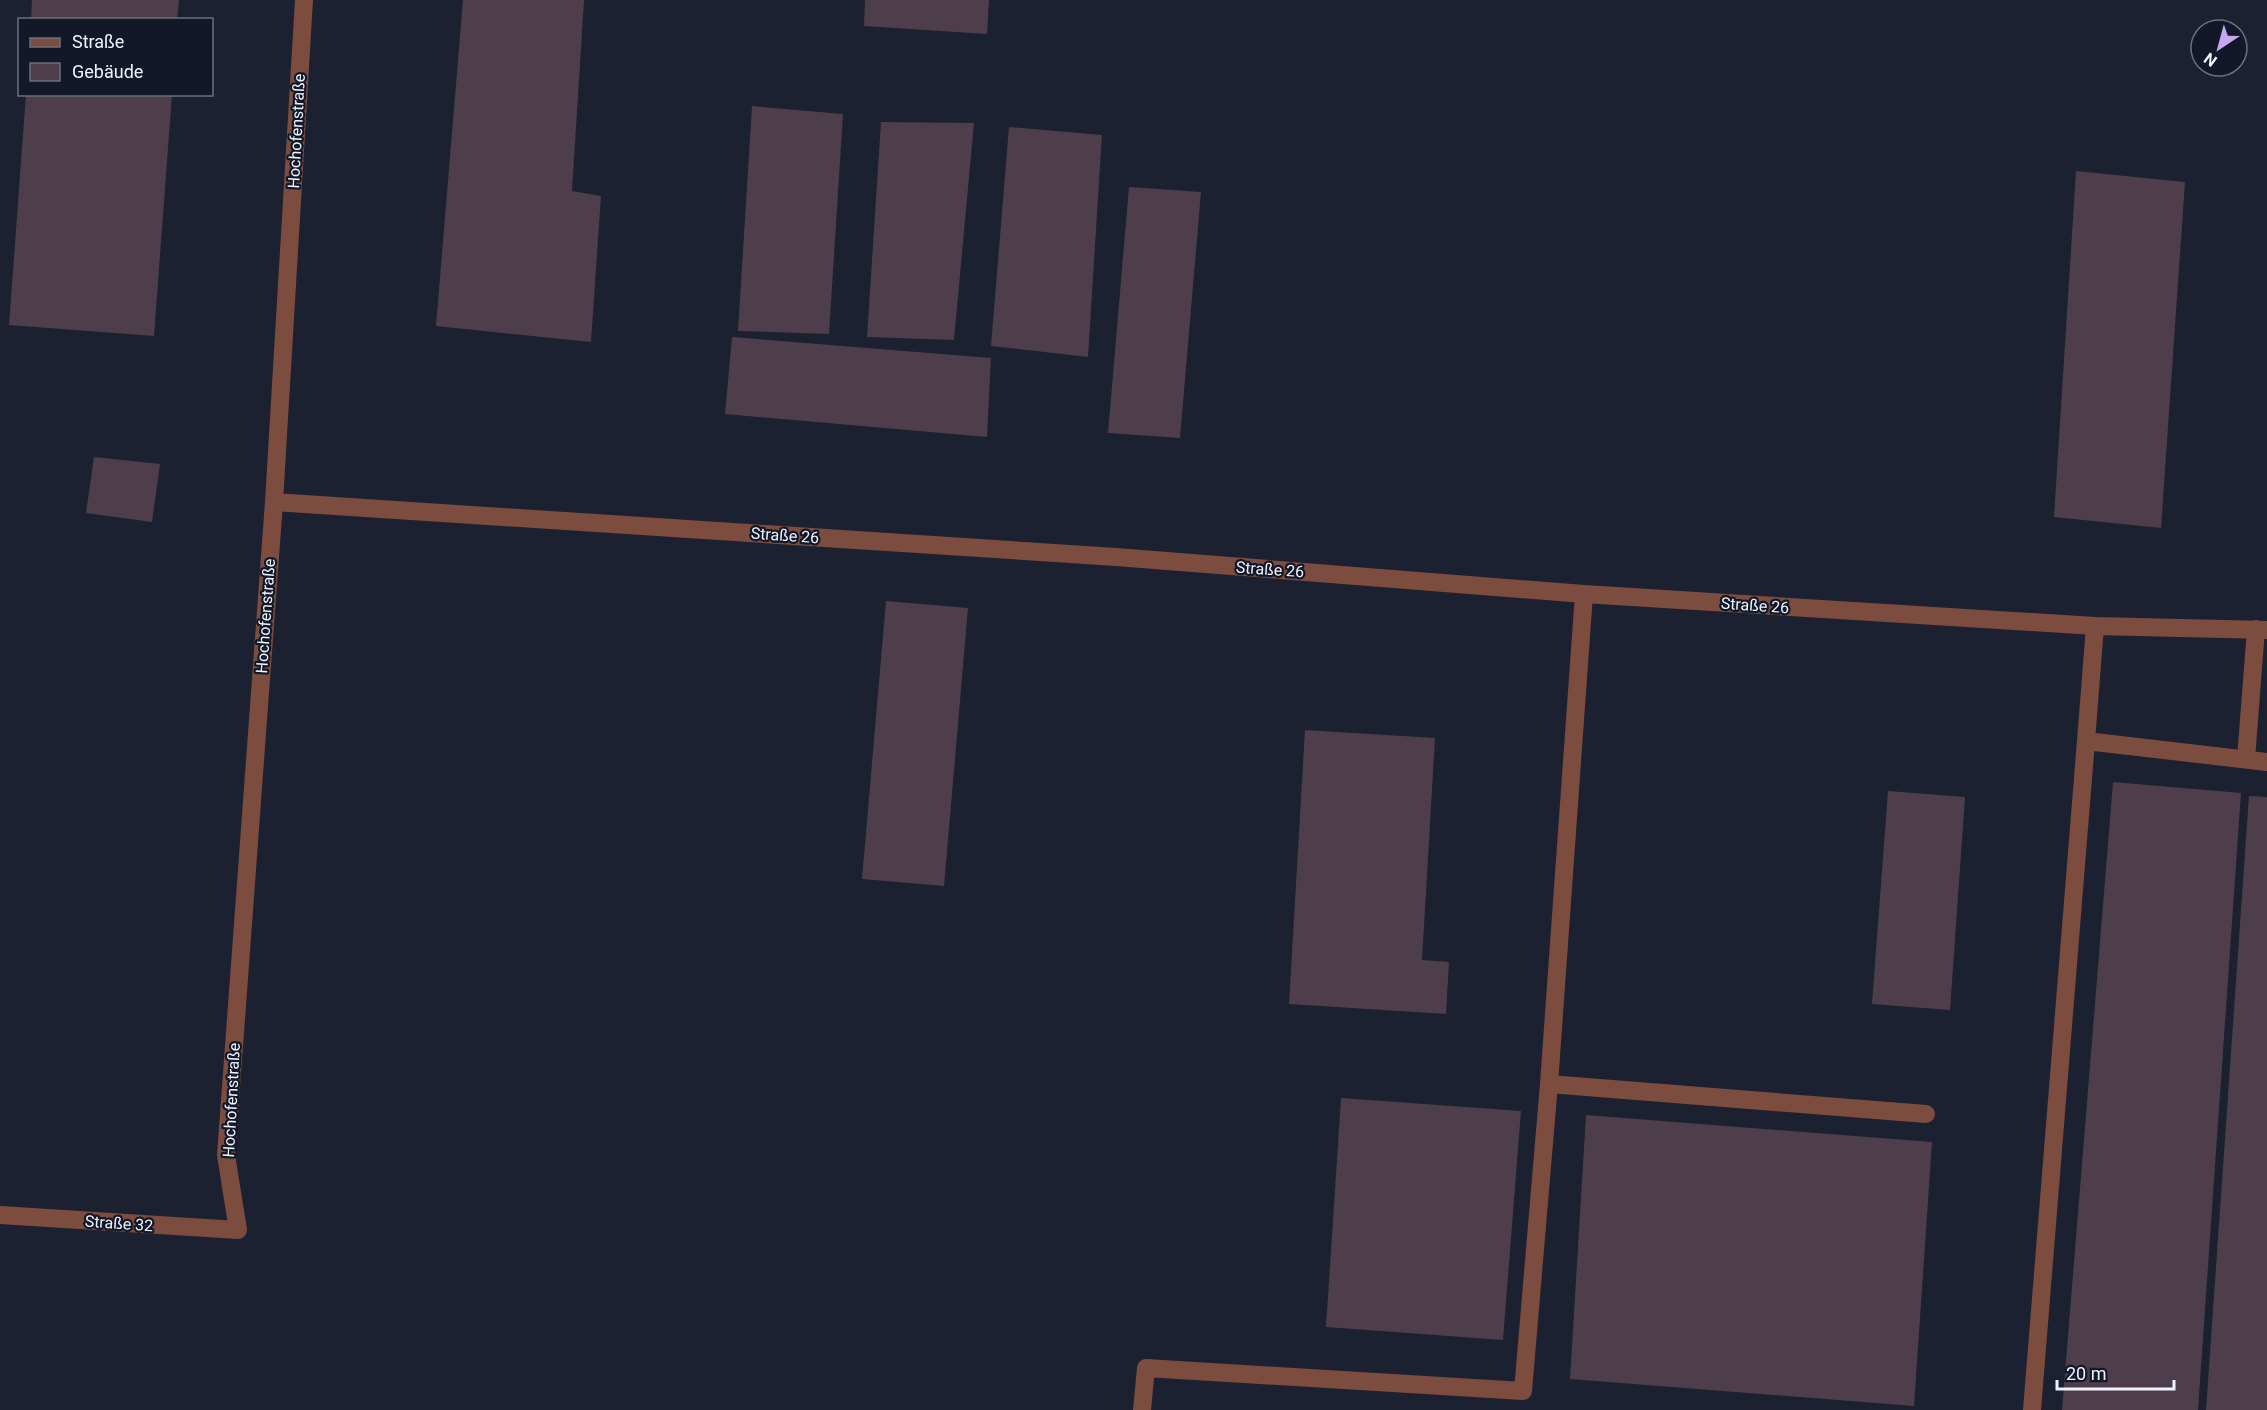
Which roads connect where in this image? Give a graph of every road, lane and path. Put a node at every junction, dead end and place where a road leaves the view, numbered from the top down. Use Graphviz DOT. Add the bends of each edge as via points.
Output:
graph roads {
  1 [pos="304,0"];
  2 [pos="274,502"];
  3 [pos="1584,594"];
  4 [pos="2095,626"];
  5 [pos="2262,630"];
  6 [pos="2086,741"];
  7 [pos="2246,759"];
  8 [pos="2267,762"];
  9 [pos="1549,1084"];
  10 [pos="1926,1114"];
  11 [pos="0,1215"];
  12 [pos="238,1230"];
  13 [pos="1142,1410"];
  14 [pos="2032,1410"];
  1 -- 2 [label="street, Hochofenstraße"];
  2 -- 3 [label="street, Straße 26" via="1116,557"];
  2 -- 12 [label="street, Hochofenstraße" via="225,1155"];
  3 -- 4 [label="street, Straße 26"];
  3 -- 9 [label="street"];
  4 -- 5 [label="street, Straße 26"];
  4 -- 6 [label="street"];
  5 -- 7 [label="street"];
  6 -- 7 [label="street"];
  6 -- 14 [label="street"];
  7 -- 8 [label="street"];
  9 -- 10 [label="street"];
  9 -- 13 [label="street" via="1523,1391 1146,1368"];
  11 -- 12 [label="street, Straße 32"];
}
